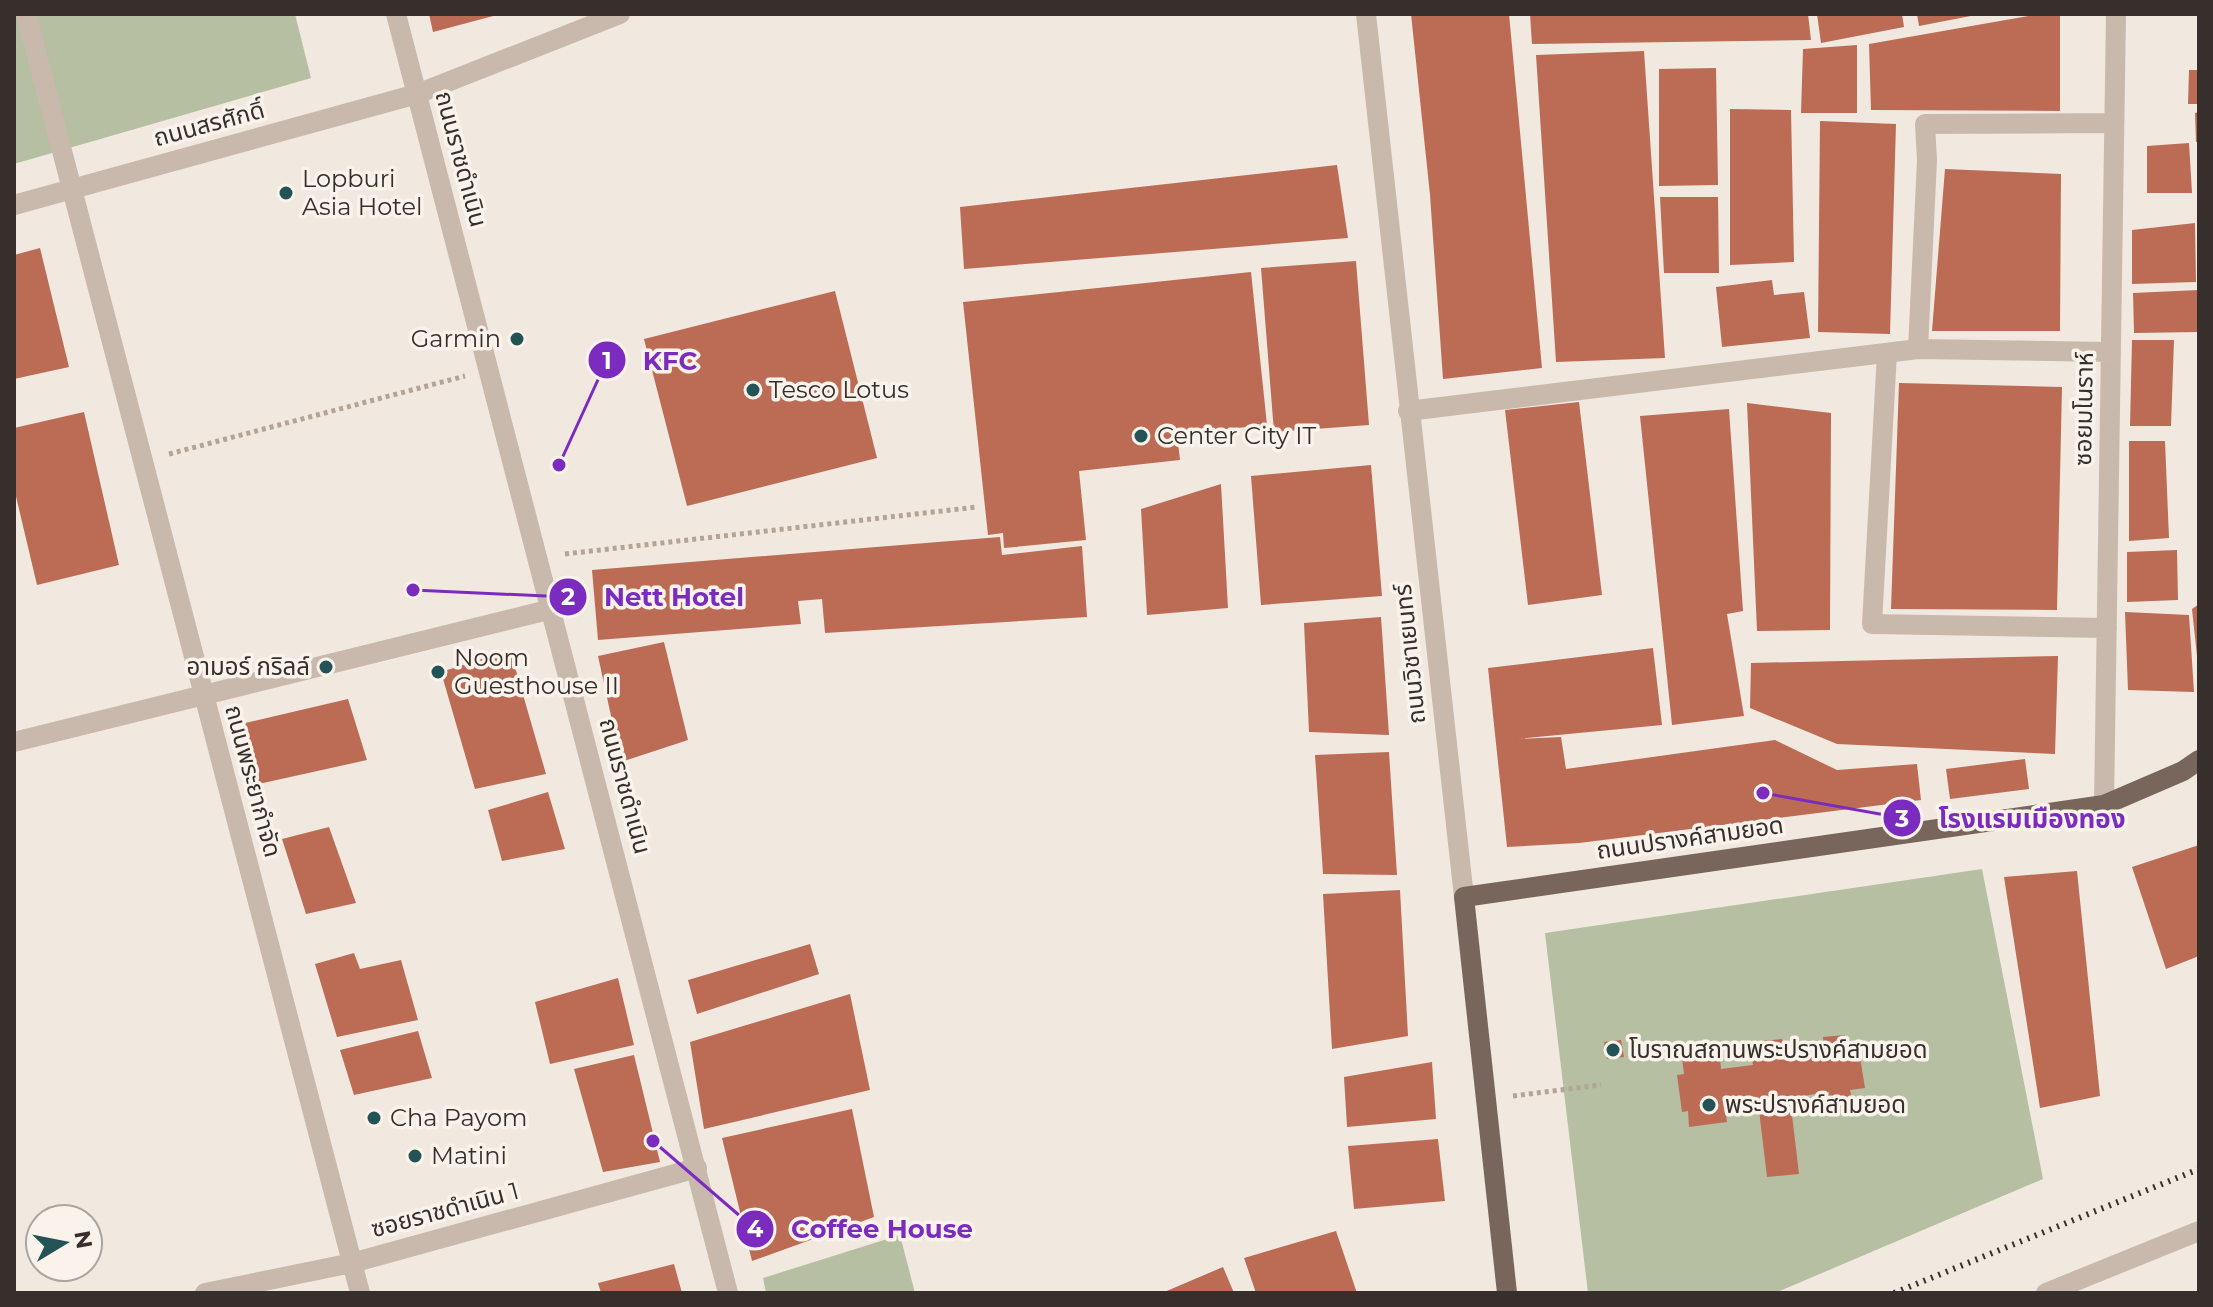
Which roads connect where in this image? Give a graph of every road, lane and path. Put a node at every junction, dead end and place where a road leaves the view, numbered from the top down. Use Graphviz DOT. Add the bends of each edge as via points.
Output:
graph roads {
  1 [pos="26,14"];
  2 [pos="396,14"];
  3 [pos="620,14"];
  4 [pos="1366,14"];
  5 [pos="2116,14"];
  6 [pos="417,94"];
  7 [pos="2114,123"];
  8 [pos="72,189"];
  9 [pos="14,205"];
  10 [pos="1918,349"];
  11 [pos="2111,352"];
  12 [pos="1887,353"];
  13 [pos="489,369"];
  14 [pos="1408,411"];
  15 [pos="143,461"];
  16 [pos="977,507"];
  17 [pos="538,557"];
  18 [pos="552,609"];
  19 [pos="2107,628"];
  20 [pos="203,693"];
  21 [pos="14,742"];
  22 [pos="2199,760"];
  23 [pos="2104,805"];
  24 [pos="1464,897"];
  25 [pos="1601,1085"];
  26 [pos="1484,1099"];
  27 [pos="697,1168"];
  28 [pos="2199,1231"];
  29 [pos="352,1263"];
  30 [pos="1503,1292"];
  31 [pos="205,1293"];
  32 [pos="360,1293"];
  33 [pos="728,1293"];
  34 [pos="2046,1293"];
  1 -- 8 [label="street, ถนนพระยากำจัด"];
  2 -- 6 [label="street, ถนนราชดำเนิน"];
  3 -- 6 [label="street, ถนนสรศักดิ์"];
  4 -- 14 [label="street, ถนนวิชาเยนทร์"];
  5 -- 7 [label="street, ซอยมโนราห์"];
  6 -- 8 [label="street, ถนนสรศักดิ์"];
  6 -- 13 [label="street, ถนนราชดำเนิน"];
  7 -- 10 [label="street" via="1925,124"];
  7 -- 11 [label="street, ซอยมโนราห์"];
  8 -- 9 [label="street, ถนนสรศักดิ์"];
  8 -- 15 [label="street, ถนนพระยากำจัด"];
  10 -- 11 [label="street"];
  10 -- 12 [label="street"];
  11 -- 19 [label="street, ซอยมโนราห์"];
  12 -- 14 [label="street"];
  12 -- 19 [label="street" via="1872,624"];
  13 -- 15 [label="path"];
  13 -- 17 [label="street, ถนนราชดำเนิน"];
  14 -- 24 [label="street, ถนนวิชาเยนทร์"];
  15 -- 20 [label="street, ถนนพระยากำจัด"];
  16 -- 17 [label="path"];
  17 -- 18 [label="street, ถนนราชดำเนิน"];
  18 -- 20 [label="street"];
  18 -- 27 [label="street, ถนนราชดำเนิน"];
  19 -- 23 [label="street, ซอยมโนราห์"];
  20 -- 21 [label="street"];
  20 -- 29 [label="street, ถนนพระยากำจัด"];
  22 -- 23 [label="main road, ถนนปรางค์สามยอด"];
  23 -- 24 [label="main road, ถนนปรางค์สามยอด"];
  24 -- 26 [label="main road, ถนนวิชาเยนทร์"];
  25 -- 26 [label="path"];
  26 -- 30 [label="main road, ถนนวิชาเยนทร์"];
  27 -- 29 [label="street, ซอยราชดำเนิน 1"];
  27 -- 33 [label="street, ถนนราชดำเนิน"];
  28 -- 34 [label="street"];
  29 -- 31 [label="street, ซอยราชดำเนิน 1"];
  29 -- 32 [label="street, ถนนพระยากำจัด"];
}
